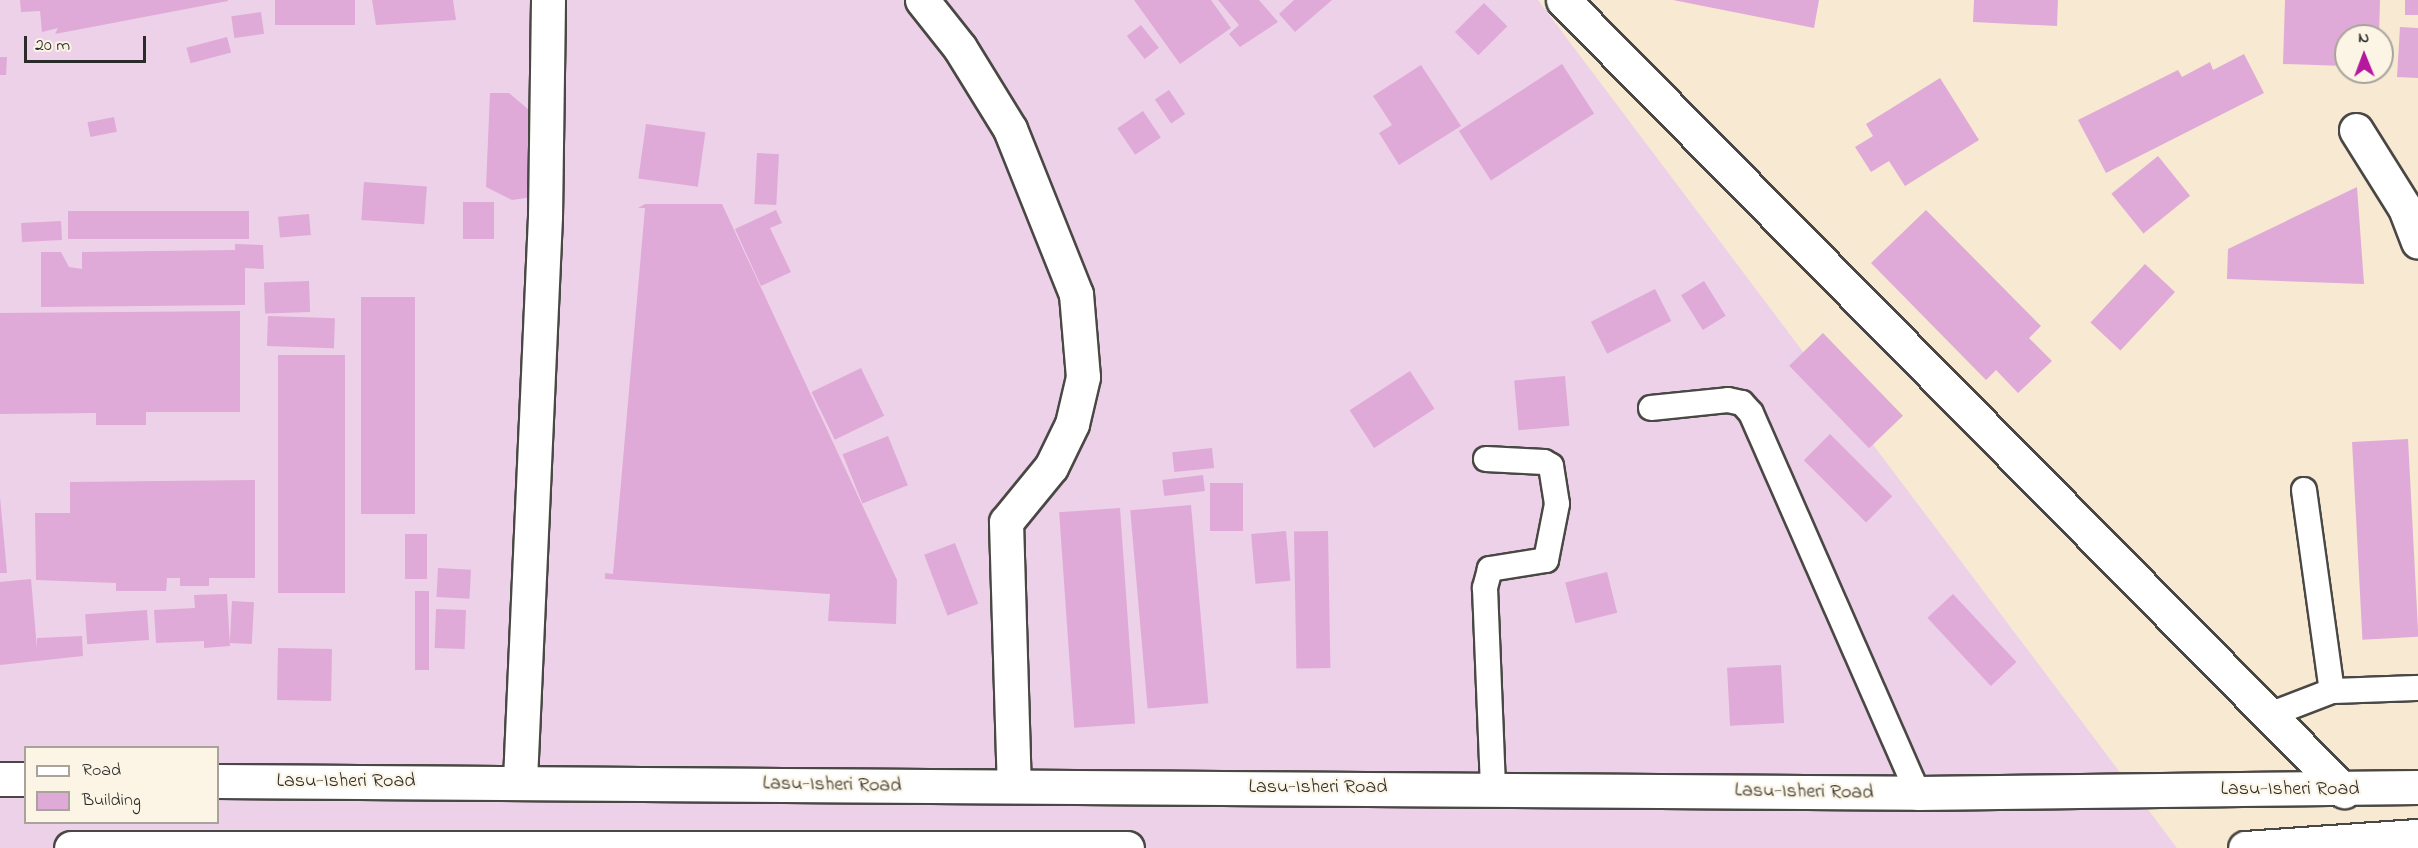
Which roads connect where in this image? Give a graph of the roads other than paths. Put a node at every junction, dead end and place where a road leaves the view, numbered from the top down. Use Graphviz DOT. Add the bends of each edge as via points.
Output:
graph roads {
  1 [pos="548,0"];
  2 [pos="922,0"];
  3 [pos="1563,0"];
  4 [pos="2356,130"];
  5 [pos="2418,243"];
  6 [pos="1651,408"];
  7 [pos="1486,459"];
  8 [pos="2304,490"];
  9 [pos="2418,688"];
  10 [pos="2332,691"];
  11 [pos="2272,714"];
  12 [pos="0,779"];
  13 [pos="24,779"];
  14 [pos="520,780"];
  15 [pos="219,781"];
  16 [pos="1014,786"];
  17 [pos="2418,787"];
  18 [pos="1493,788"];
  19 [pos="2344,791"];
  20 [pos="1918,794"];
  21 [pos="2418,836"];
  22 [pos="2354,844"];
  23 [pos="384,847"];
  24 [pos="1049,847"];
  25 [pos="71,848"];
  26 [pos="1127,848"];
  27 [pos="2245,848"];
  1 -- 14 [label="main road" via="545,216"];
  2 -- 16 [label="main road" via="960,48 1010,129 1076,294 1083,377 1072,424 1051,467 1006,522"];
  3 -- 11 [label="main road"];
  4 -- 5 [label="main road" via="2405,208"];
  6 -- 20 [label="lane" via="1728,400 1742,403 1751,413"];
  7 -- 18 [label="lane" via="1544,462 1551,466 1557,504 1546,560 1490,569 1485,588"];
  8 -- 10 [label="lane"];
  9 -- 10 [label="lane"];
  10 -- 11 [label="lane"];
  11 -- 19 [label="main road"];
  12 -- 13 [label="main road"];
  14 -- 15 [label="main road, Lasu-Isheri Road"];
  14 -- 16 [label="main road, Lasu-Isheri Road"];
  16 -- 18 [label="main road, Lasu-Isheri Road"];
  17 -- 19 [label="main road, Lasu-Isheri Road"];
  18 -- 20 [label="main road, Lasu-Isheri Road"];
  19 -- 20 [label="main road, Lasu-Isheri Road"];
  21 -- 22 [label="main road"];
  22 -- 27 [label="main road"];
  23 -- 24 [label="main road"];
  23 -- 25 [label="main road"];
  24 -- 26 [label="main road"];
}
